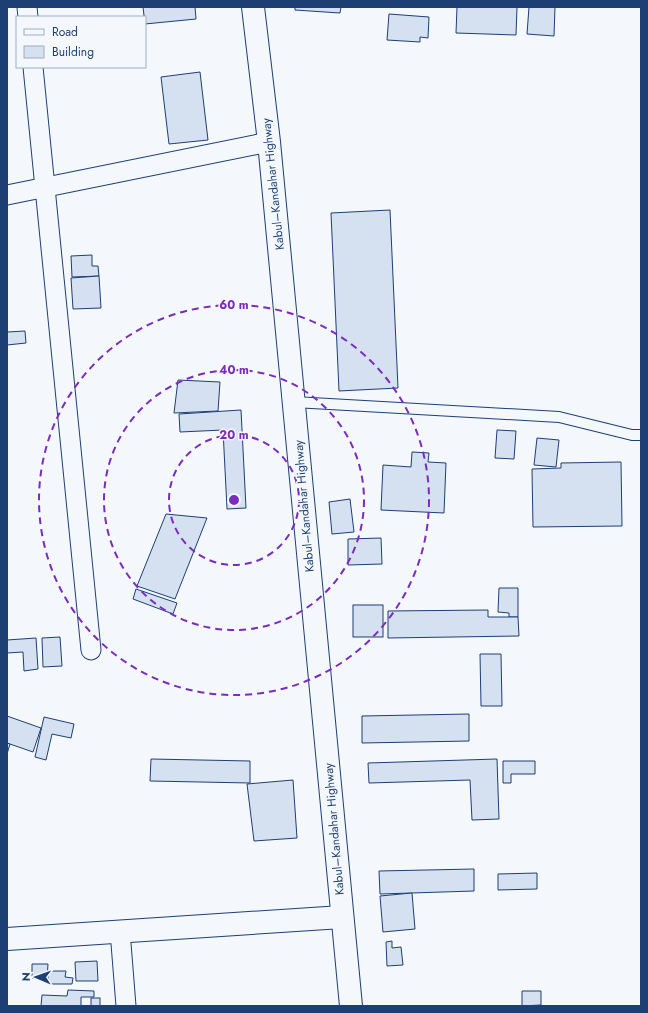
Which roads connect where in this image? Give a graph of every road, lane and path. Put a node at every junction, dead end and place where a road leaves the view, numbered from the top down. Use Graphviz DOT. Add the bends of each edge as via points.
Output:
graph roads {
  1 [pos="253,7"];
  2 [pos="33,68"];
  3 [pos="269,142"];
  4 [pos="46,187"];
  5 [pos="7,195"];
  6 [pos="294,402"];
  7 [pos="641,435"];
  8 [pos="91,650"];
  9 [pos="342,917"];
  10 [pos="120,931"];
  11 [pos="7,939"];
  12 [pos="126,1006"];
  13 [pos="351,1006"];
  1 -- 3 [label="main road, Kabul–Kandahar Highway"];
  2 -- 4 [label="street"];
  3 -- 4 [label="street"];
  3 -- 6 [label="main road, Kabul–Kandahar Highway"];
  4 -- 5 [label="street"];
  4 -- 8 [label="street"];
  6 -- 7 [label="lane" via="559,417"];
  6 -- 9 [label="main road, Kabul–Kandahar Highway"];
  9 -- 10 [label="main road"];
  9 -- 13 [label="main road, Kabul–Kandahar Highway"];
  10 -- 11 [label="main road"];
  10 -- 12 [label="street"];
}
